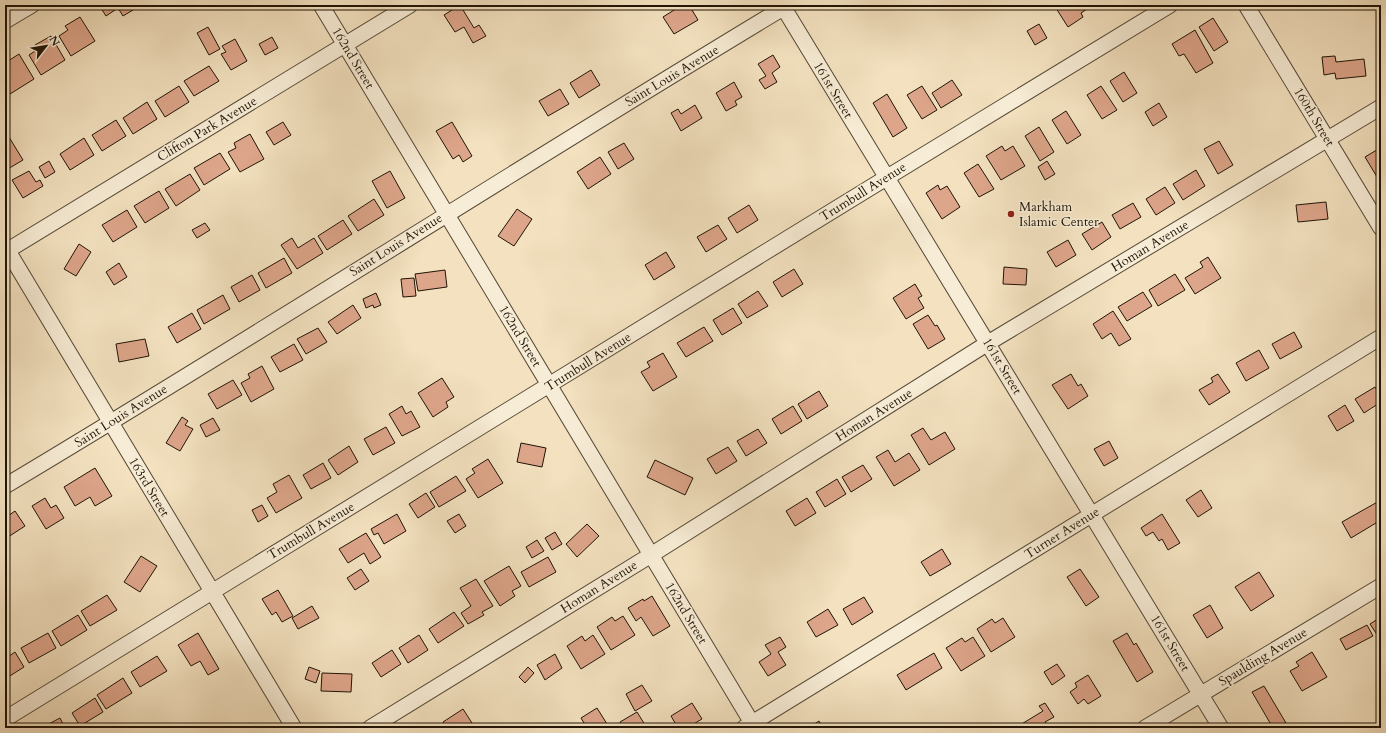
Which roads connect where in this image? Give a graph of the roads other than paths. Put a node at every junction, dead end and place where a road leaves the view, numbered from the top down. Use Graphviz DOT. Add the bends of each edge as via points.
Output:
graph roads {
  1 [pos="32,5"];
  2 [pos="321,5"];
  3 [pos="410,5"];
  4 [pos="1170,5"];
  5 [pos="1246,5"];
  6 [pos="784,6"];
  7 [pos="5,21"];
  8 [pos="345,44"];
  9 [pos="1381,107"];
  10 [pos="1327,139"];
  11 [pos="886,178"];
  12 [pos="446,214"];
  13 [pos="1381,228"];
  14 [pos="6,250"];
  15 [pos="1381,337"];
  16 [pos="988,343"];
  17 [pos="550,386"];
  18 [pos="111,423"];
  19 [pos="5,486"];
  20 [pos="1092,514"];
  21 [pos="651,555"];
  22 [pos="1381,586"];
  23 [pos="212,592"];
  24 [pos="1201,694"];
  25 [pos="5,719"];
  26 [pos="750,726"];
  27 [pos="294,728"];
  28 [pos="370,728"];
  29 [pos="1145,728"];
  30 [pos="1221,728"];
  1 -- 7 [label="street"];
  2 -- 8 [label="street, 162nd Street"];
  3 -- 8 [label="street, Clifton Park Avenue"];
  4 -- 11 [label="street, Trumbull Avenue"];
  5 -- 10 [label="street, 160th Street"];
  6 -- 11 [label="street, 161st Street"];
  6 -- 12 [label="street, Saint Louis Avenue"];
  8 -- 12 [label="street, 162nd Street"];
  8 -- 14 [label="street, Clifton Park Avenue"];
  9 -- 10 [label="street, Homan Avenue"];
  10 -- 13 [label="street, 160th Street"];
  10 -- 16 [label="street, Homan Avenue"];
  11 -- 16 [label="street, 161st Street"];
  11 -- 17 [label="street, Trumbull Avenue"];
  12 -- 17 [label="street, 162nd Street"];
  12 -- 18 [label="street, Saint Louis Avenue"];
  14 -- 18 [label="street, 163rd Street"];
  15 -- 20 [label="street, Turner Avenue"];
  16 -- 20 [label="street, 161st Street"];
  16 -- 21 [label="street, Homan Avenue"];
  17 -- 21 [label="street, 162nd Street"];
  17 -- 23 [label="street, Trumbull Avenue"];
  18 -- 19 [label="street, Saint Louis Avenue"];
  18 -- 23 [label="street, 163rd Street"];
  20 -- 24 [label="street, 161st Street"];
  20 -- 26 [label="street, Turner Avenue"];
  21 -- 26 [label="street, 162nd Street"];
  21 -- 28 [label="street, Homan Avenue"];
  22 -- 24 [label="street, Spaulding Avenue"];
  23 -- 25 [label="street, Trumbull Avenue"];
  23 -- 27 [label="street, 163rd Street"];
  24 -- 29 [label="street, Spaulding Avenue"];
  24 -- 30 [label="street, 161st Street"];
}
